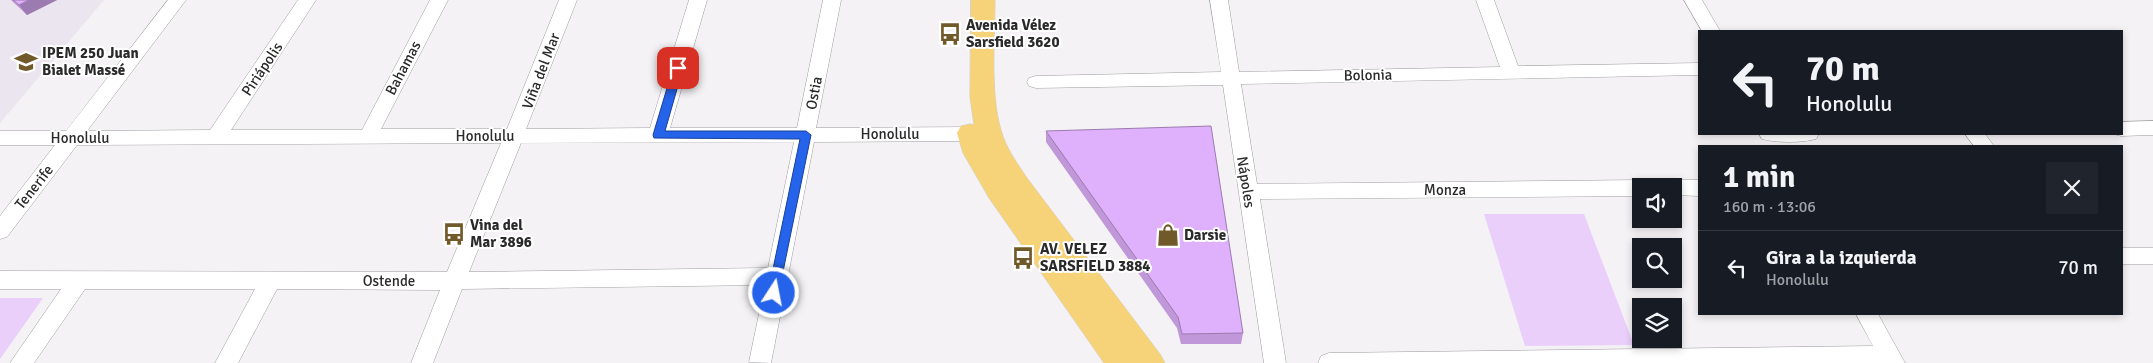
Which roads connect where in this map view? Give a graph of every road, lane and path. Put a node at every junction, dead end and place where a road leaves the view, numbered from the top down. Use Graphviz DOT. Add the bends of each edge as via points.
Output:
graph roads {
  1 [pos="177,0"];
  2 [pos="307,0"];
  3 [pos="439,0"];
  4 [pos="568,0"];
  5 [pos="698,0"];
  6 [pos="832,0"];
  7 [pos="966,0"];
  8 [pos="984,0"];
  9 [pos="1218,0"];
  10 [pos="1485,0"];
  11 [pos="1693,0"];
  12 [pos="1710,30"];
  13 [pos="1698,69"];
  14 [pos="1511,71"];
  15 [pos="1230,78"];
  16 [pos="1036,82"];
  17 [pos="2153,128"];
  18 [pos="2123,129"];
  19 [pos="971,134"];
  20 [pos="658,135"];
  21 [pos="806,135"];
  22 [pos="1800,135"];
  23 [pos="368,136"];
  24 [pos="516,136"];
  25 [pos="216,137"];
  26 [pos="0,138"];
  27 [pos="73,138"];
  28 [pos="1771,138"];
  29 [pos="1632,188"];
  30 [pos="1682,188"];
  31 [pos="1698,188"];
  32 [pos="1248,192"];
  33 [pos="0,231"];
  34 [pos="2123,256"];
  35 [pos="2153,256"];
  36 [pos="777,276"];
  37 [pos="0,280"];
  38 [pos="79,281"];
  39 [pos="271,281"];
  40 [pos="454,281"];
  41 [pos="1868,315"];
  42 [pos="1891,359"];
  43 [pos="760,362"];
  44 [pos="21,363"];
  45 [pos="226,363"];
  46 [pos="422,363"];
  47 [pos="1122,363"];
  48 [pos="1149,363"];
  49 [pos="1274,363"];
  50 [pos="1329,363"];
  1 -- 27 [label="street, Tenerife"];
  2 -- 25 [label="street, Piriápolis"];
  3 -- 23 [label="street, Bahamas"];
  4 -- 24 [label="street, Viña del Mar"];
  5 -- 20 [label="street"];
  6 -- 21 [label="street, Ostia"];
  7 -- 19 [label="main road" via="964,84"];
  8 -- 48 [label="main road" via="983,97 988,130 996,150 1018,185"];
  9 -- 15 [label="street, Nápoles"];
  10 -- 14 [label="street"];
  11 -- 12 [label="street"];
  13 -- 14 [label="street, Bolonia"];
  14 -- 15 [label="street, Bolonia"];
  15 -- 16 [label="street, Bolonia"];
  15 -- 32 [label="street, Nápoles"];
  17 -- 18 [label="street"];
  19 -- 21 [label="street, Honolulu"];
  19 -- 47 [label="main road" via="976,152 998,192"];
  20 -- 21 [label="street, Honolulu"];
  20 -- 24 [label="street, Honolulu"];
  21 -- 36 [label="street, Ostia"];
  22 -- 28 [label="street"];
  23 -- 24 [label="street, Honolulu"];
  23 -- 25 [label="street, Honolulu"];
  24 -- 40 [label="street, Viña del Mar"];
  25 -- 27 [label="street, Honolulu"];
  26 -- 27 [label="street, Honolulu"];
  27 -- 33 [label="street, Tenerife"];
  29 -- 32 [label="street, Monza"];
  30 -- 31 [label="street"];
  32 -- 49 [label="street, Nápoles"];
  34 -- 35 [label="street"];
  36 -- 40 [label="street, Ostende"];
  36 -- 43 [label="street, Ostia"];
  37 -- 38 [label="street, Ostende"];
  38 -- 39 [label="street, Ostende"];
  38 -- 44 [label="street"];
  39 -- 40 [label="street, Ostende"];
  39 -- 45 [label="street"];
  40 -- 46 [label="street, Viña del Mar"];
  41 -- 42 [label="street"];
  42 -- 50 [label="street"];
}
